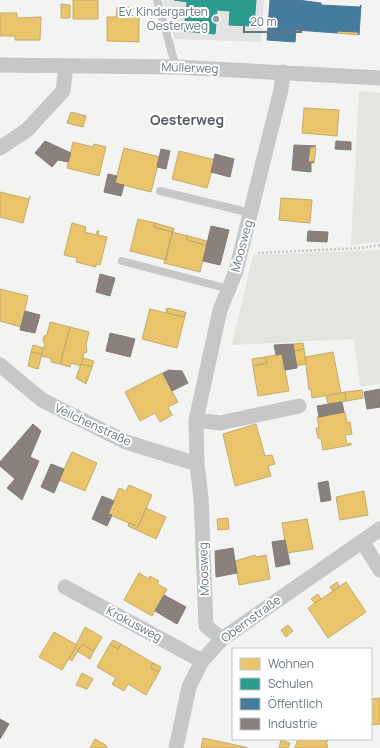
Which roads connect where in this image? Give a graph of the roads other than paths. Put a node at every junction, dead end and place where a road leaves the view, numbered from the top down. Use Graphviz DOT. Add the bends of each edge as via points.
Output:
graph roads {
  1 [pos="157,0"];
  2 [pos="0,65"];
  3 [pos="66,66"];
  4 [pos="176,67"];
  5 [pos="283,72"];
  6 [pos="380,78"];
  7 [pos="0,148"];
  8 [pos="160,191"];
  9 [pos="251,213"];
  10 [pos="122,261"];
  11 [pos="229,289"];
  12 [pos="0,365"];
  13 [pos="300,406"];
  14 [pos="196,420"];
  15 [pos="197,464"];
  16 [pos="380,530"];
  17 [pos="362,541"];
  18 [pos="380,570"];
  19 [pos="65,587"];
  20 [pos="222,639"];
  21 [pos="202,661"];
  22 [pos="176,748"];
  1 -- 4 [label="lane"];
  2 -- 3 [label="street, Müllerweg"];
  3 -- 4 [label="street, Müllerweg"];
  3 -- 7 [label="street" via="63,91 27,130"];
  4 -- 5 [label="street, Müllerweg"];
  5 -- 6 [label="street, Müllerweg"];
  5 -- 9 [label="street, Moosweg" via="282,90"];
  8 -- 9 [label="lane"];
  9 -- 11 [label="street, Moosweg"];
  10 -- 11 [label="lane"];
  11 -- 14 [label="street, Moosweg" via="220,310"];
  12 -- 15 [label="street, Veilchenstraße" via="42,400 126,442"];
  13 -- 14 [label="street" via="220,423"];
  14 -- 15 [label="street, Moosweg"];
  15 -- 20 [label="street, Moosweg" via="201,498 206,626"];
  16 -- 17 [label="street, Obernstraße"];
  17 -- 18 [label="street"];
  17 -- 20 [label="street, Obernstraße"];
  19 -- 21 [label="street, Krokusweg"];
  20 -- 21 [label="street, Obernstraße"];
  21 -- 22 [label="street, Obernstraße" via="189,688"];
}
